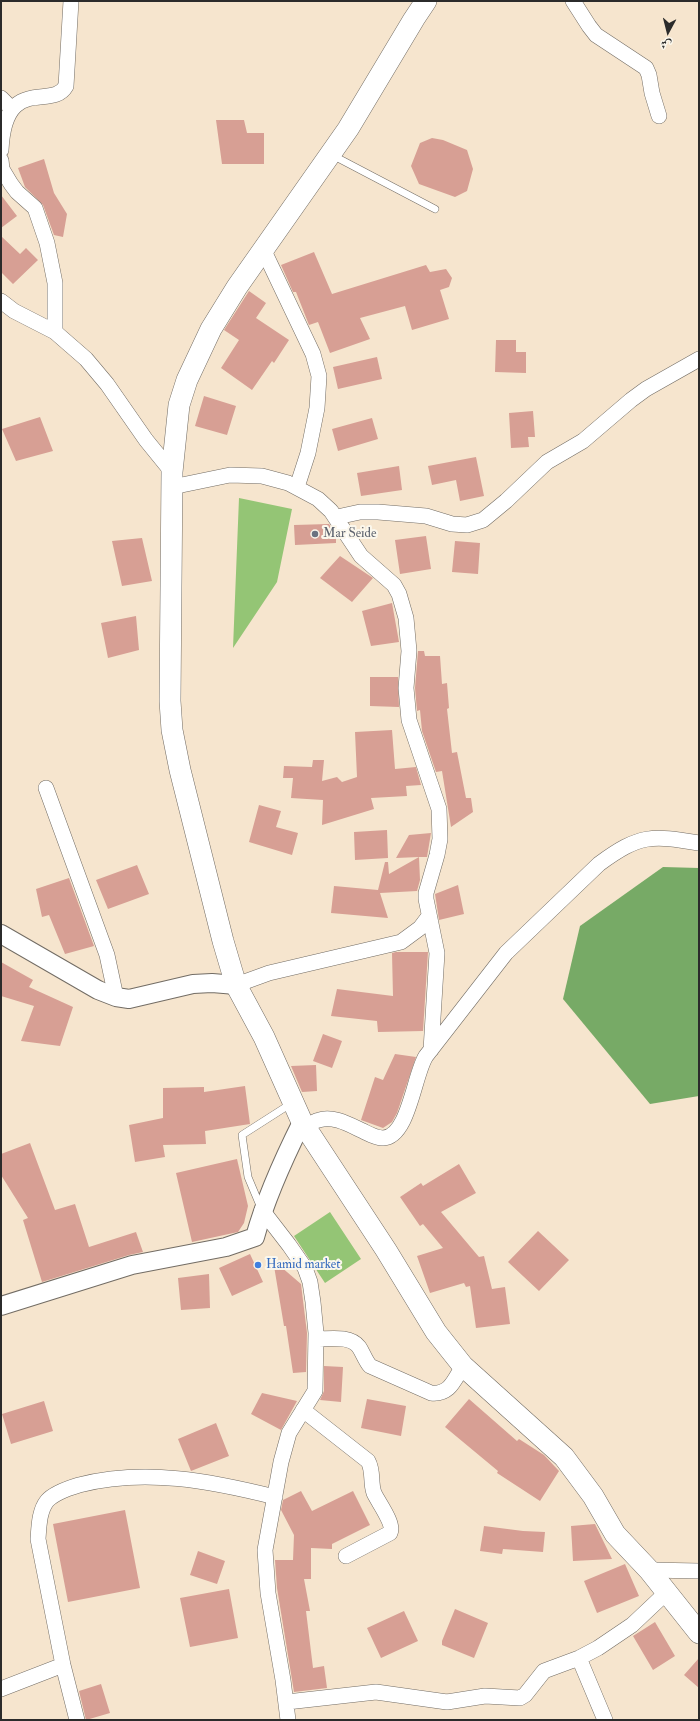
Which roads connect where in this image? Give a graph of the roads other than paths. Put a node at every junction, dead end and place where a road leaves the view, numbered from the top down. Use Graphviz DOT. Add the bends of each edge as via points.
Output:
graph roads {
  1 [pos="71,1"];
  2 [pos="426,1"];
  3 [pos="573,1"];
  4 [pos="1,98"];
  5 [pos="12,109"];
  6 [pos="659,116"];
  7 [pos="1,150"];
  8 [pos="331,154"];
  9 [pos="1,160"];
  10 [pos="435,209"];
  11 [pos="263,249"];
  12 [pos="1,301"];
  13 [pos="55,332"];
  14 [pos="699,359"];
  15 [pos="172,480"];
  16 [pos="297,487"];
  17 [pos="337,517"];
  18 [pos="46,788"];
  19 [pos="699,843"];
  20 [pos="429,916"];
  21 [pos="1,934"];
  22 [pos="236,985"];
  23 [pos="116,997"];
  24 [pos="431,1050"];
  25 [pos="292,1103"];
  26 [pos="304,1125"];
  27 [pos="262,1210"];
  28 [pos="1,1306"];
  29 [pos="316,1339"];
  30 [pos="463,1366"];
  31 [pos="303,1410"];
  32 [pos="275,1497"];
  33 [pos="346,1556"];
  34 [pos="649,1570"];
  35 [pos="699,1571"];
  36 [pos="667,1592"];
  37 [pos="699,1633"];
  38 [pos="579,1658"];
  39 [pos="63,1665"];
  40 [pos="1,1689"];
  41 [pos="287,1702"];
  42 [pos="77,1720"];
  43 [pos="288,1720"];
  44 [pos="604,1720"];
  1 -- 5 [label="street" via="66,86 57,94 26,99"];
  2 -- 8 [label="main road"];
  3 -- 6 [label="street" via="596,35 646,68"];
  4 -- 5 [label="street"];
  5 -- 7 [label="street" via="5,125"];
  8 -- 10 [label="lane"];
  8 -- 11 [label="main road"];
  9 -- 13 [label="street" via="2,169 11,184 34,208 47,243 55,283"];
  11 -- 15 [label="main road" via="211,329 187,380 179,404"];
  11 -- 16 [label="street" via="313,354 319,376 317,408 308,453"];
  12 -- 13 [label="street" via="14,311"];
  13 -- 15 [label="street" via="99,374"];
  14 -- 17 [label="street" via="646,389 583,441 547,462 506,502 483,520 466,525 452,524 426,516 378,512 360,512"];
  15 -- 16 [label="street" via="230,475 262,476 288,482"];
  15 -- 22 [label="main road" via="172,730"];
  16 -- 17 [label="street" via="318,499"];
  17 -- 20 [label="street" via="361,556 394,585 406,618 409,651 406,688 410,720 439,809 440,839 426,892"];
  18 -- 23 [label="street" via="107,955"];
  19 -- 24 [label="street" via="666,837 644,839 615,852 599,864 506,953"];
  20 -- 22 [label="street" via="420,928 401,942 269,973"];
  20 -- 24 [label="street" via="437,953"];
  21 -- 23 [label="street" via="98,990"];
  22 -- 23 [label="street" via="193,984 128,999"];
  22 -- 25 [label="main road" via="264,1038"];
  24 -- 26 [label="street" via="423,1061 403,1122 389,1136 372,1136 344,1123 328,1119"];
  25 -- 26 [label="main road"];
  25 -- 27 [label="lane" via="242,1135 248,1177"];
  26 -- 27 [label="street" via="275,1178"];
  26 -- 30 [label="main road" via="433,1327"];
  27 -- 28 [label="street" via="255,1237 226,1247 132,1265"];
  27 -- 29 [label="street" via="305,1268 310,1282"];
  29 -- 30 [label="street" via="353,1341 370,1366 431,1393 440,1394 446,1391"];
  29 -- 31 [label="street" via="315,1391"];
  30 -- 34 [label="main road" via="564,1457 590,1492 615,1534"];
  31 -- 32 [label="street" via="289,1433"];
  31 -- 33 [label="street" via="368,1461 372,1473 373,1492 392,1526 390,1533"];
  32 -- 39 [label="street" via="183,1478 149,1476 89,1483 54,1495 47,1500 40,1519 38,1539"];
  32 -- 41 [label="street" via="264,1550 268,1593"];
  34 -- 35 [label="street"];
  34 -- 36 [label="main road"];
  36 -- 37 [label="main road"];
  36 -- 38 [label="street" via="632,1625"];
  38 -- 41 [label="street" via="544,1671 520,1698 485,1696 447,1702 376,1692"];
  38 -- 44 [label="street"];
  39 -- 40 [label="street"];
  39 -- 42 [label="street"];
  41 -- 43 [label="street"];
}
